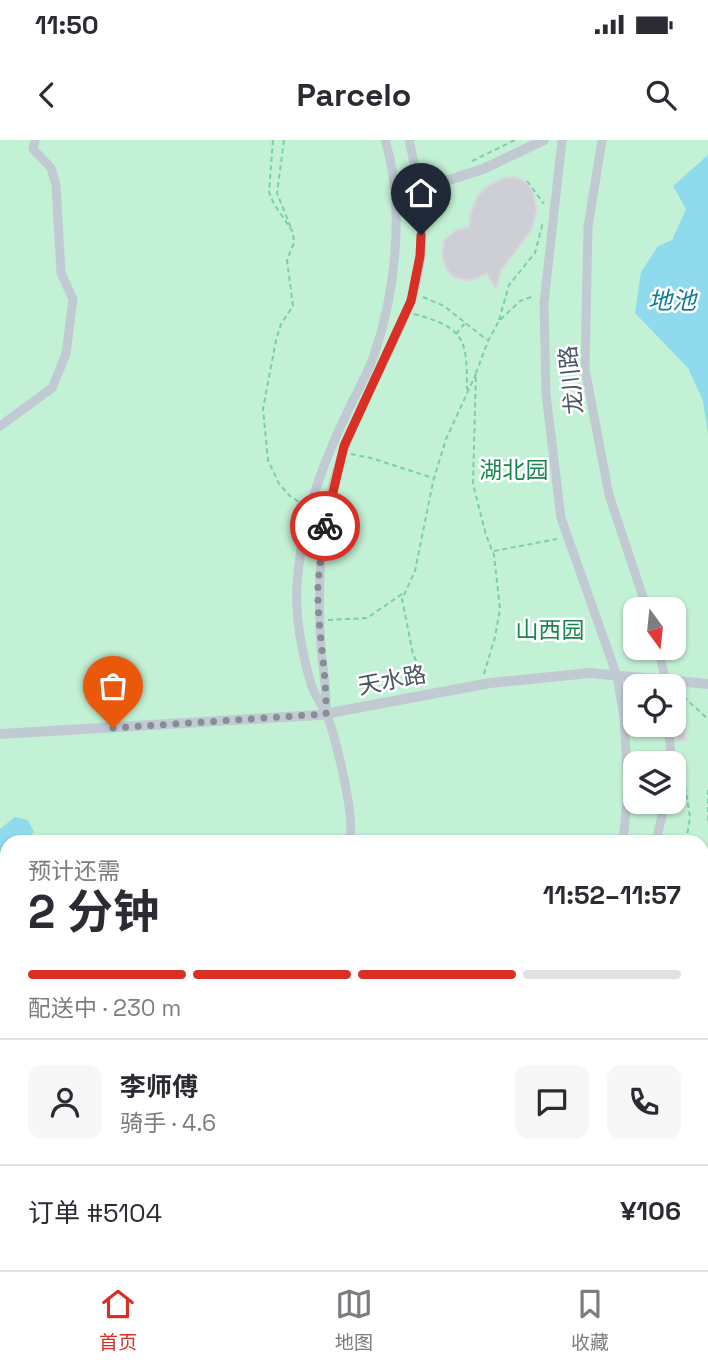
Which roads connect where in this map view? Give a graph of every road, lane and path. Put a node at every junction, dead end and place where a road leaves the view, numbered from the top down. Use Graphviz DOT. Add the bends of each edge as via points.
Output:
graph roads {
  1 [pos="35,140"];
  2 [pos="273,140"];
  3 [pos="285,140"];
  4 [pos="385,140"];
  5 [pos="409,140"];
  6 [pos="514,140"];
  7 [pos="544,140"];
  8 [pos="562,140"];
  9 [pos="602,140"];
  10 [pos="471,162"];
  11 [pos="527,181"];
  12 [pos="418,184"];
  13 [pos="395,187"];
  14 [pos="547,208"];
  15 [pos="544,219"];
  16 [pos="293,232"];
  17 [pos="412,292"];
  18 [pos="545,293"];
  19 [pos="405,312"];
  20 [pos="499,321"];
  21 [pos="466,322"];
  22 [pos="456,334"];
  23 [pos="488,341"];
  24 [pos="476,373"];
  25 [pos="467,391"];
  26 [pos="0,426"];
  27 [pos="343,453"];
  28 [pos="434,478"];
  29 [pos="309,508"];
  30 [pos="568,537"];
  31 [pos="493,552"];
  32 [pos="406,592"];
  33 [pos="643,597"];
  34 [pos="320,620"];
  35 [pos="617,676"];
  36 [pos="623,677"];
  37 [pos="708,684"];
  38 [pos="481,685"];
  39 [pos="686,685"];
  40 [pos="431,694"];
  41 [pos="686,700"];
  42 [pos="326,714"];
  43 [pos="708,719"];
  44 [pos="0,734"];
  45 [pos="708,790"];
  46 [pos="686,793"];
  47 [pos="662,814"];
  48 [pos="708,822"];
  49 [pos="352,835"];
  50 [pos="623,835"];
  51 [pos="658,835"];
  52 [pos="687,835"];
  1 -- 26 [label="street" via="33,149 51,168 56,185 61,273 74,299 66,354 52,388"];
  2 -- 16 [label="path" via="269,192"];
  3 -- 16 [label="path" via="277,192"];
  4 -- 13 [label="street"];
  5 -- 12 [label="street"];
  6 -- 10 [label="path"];
  7 -- 12 [label="street" via="483,169"];
  8 -- 18 [label="street"];
  9 -- 33 [label="street, 龙川路" via="588,227 585,369 609,495"];
  11 -- 14 [label="path"];
  12 -- 13 [label="street"];
  12 -- 17 [label="street" via="421,242"];
  13 -- 29 [label="street" via="390,294 374,355"];
  15 -- 20 [label="path" via="535,253 509,285"];
  16 -- 29 [label="path" via="287,260 293,306 276,340 263,409 268,460 279,484"];
  17 -- 19 [label="street"];
  17 -- 21 [label="path"];
  18 -- 20 [label="path" via="520,301"];
  18 -- 30 [label="street" via="546,394 561,517"];
  19 -- 22 [label="path" via="440,322"];
  19 -- 27 [label="street"];
  20 -- 23 [label="path"];
  21 -- 22 [label="path"];
  21 -- 23 [label="path"];
  22 -- 25 [label="path" via="467,355"];
  23 -- 24 [label="path"];
  24 -- 25 [label="path"];
  24 -- 31 [label="path" via="473,484"];
  25 -- 28 [label="path"];
  27 -- 28 [label="path"];
  27 -- 34 [label="street" via="326,514 318,586"];
  28 -- 32 [label="path" via="415,571"];
  29 -- 42 [label="street" via="297,587 300,637 312,687"];
  30 -- 31 [label="path"];
  30 -- 35 [label="street"];
  31 -- 38 [label="path" via="500,609"];
  32 -- 34 [label="path" via="367,618"];
  32 -- 40 [label="path" via="402,599 413,654"];
  34 -- 42 [label="street"];
  35 -- 36 [label="street, 天水路"];
  35 -- 38 [label="street, 天水路" via="590,673"];
  35 -- 50 [label="street" via="628,788"];
  37 -- 39 [label="street, 天水路"];
  38 -- 40 [label="street, 天水路"];
  40 -- 42 [label="street, 天水路"];
  41 -- 43 [label="path"];
  42 -- 44 [label="street, 天水路"];
  42 -- 49 [label="street" via="350,802"];
  45 -- 48 [label="path"];
  46 -- 52 [label="path"];
  47 -- 51 [label="street"];
}
